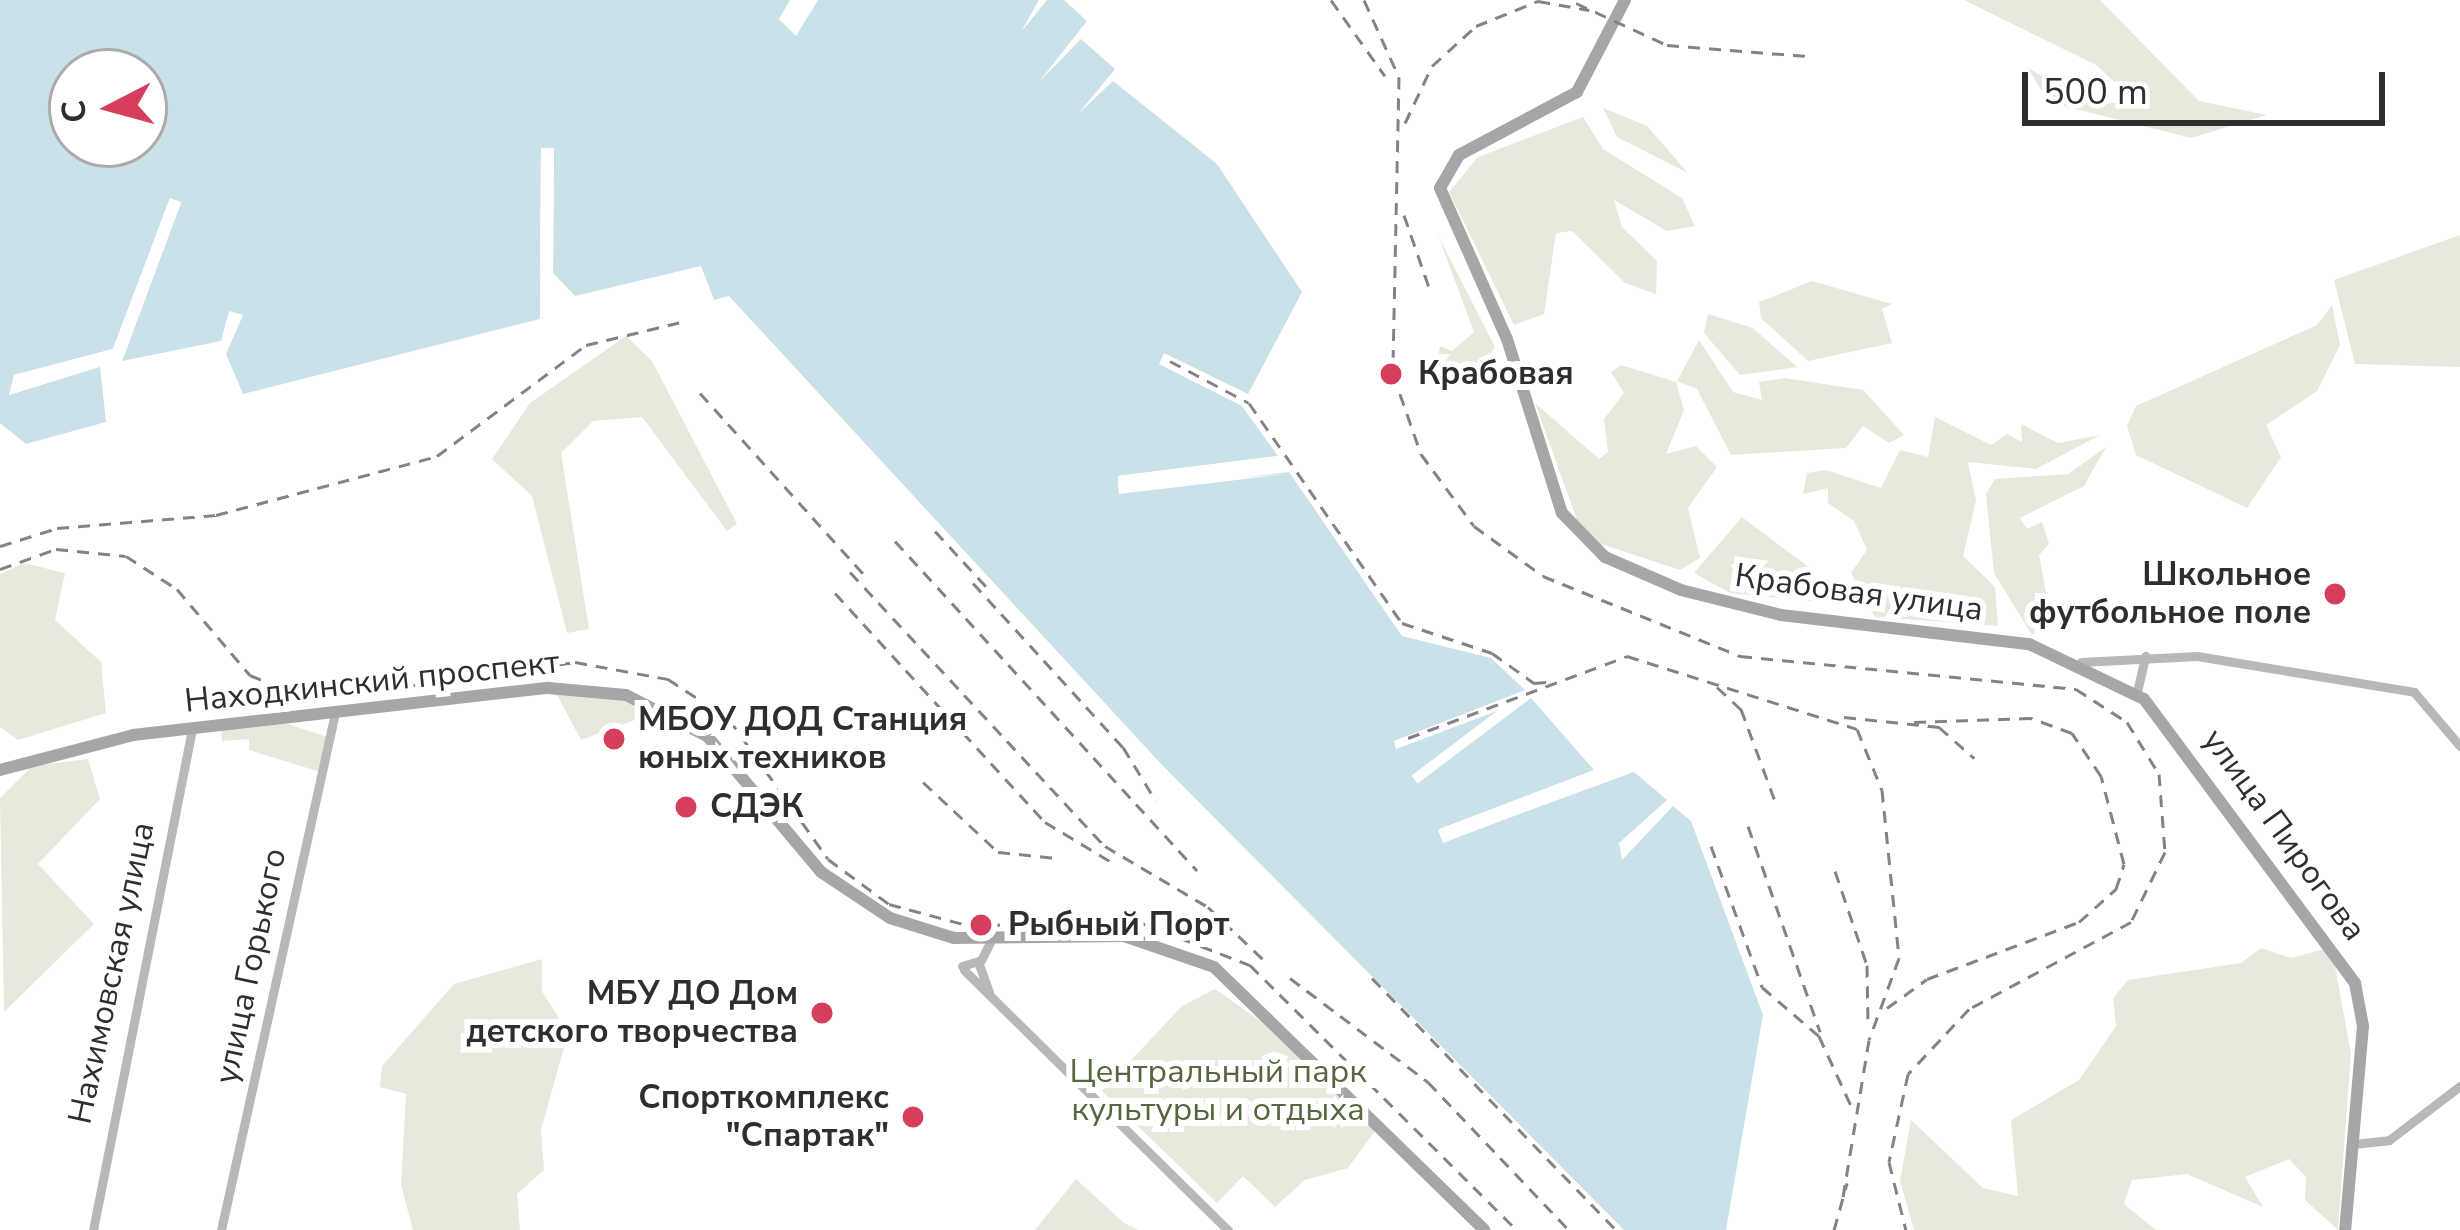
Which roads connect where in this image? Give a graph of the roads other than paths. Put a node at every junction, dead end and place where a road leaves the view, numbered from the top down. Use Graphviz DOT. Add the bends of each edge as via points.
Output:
graph roads {
  1 [pos="1625,0"];
  2 [pos="2145,656"];
  3 [pos="2081,662"];
  4 [pos="2137,692"];
  5 [pos="335,713"];
  6 [pos="192,729"];
  7 [pos="2460,746"];
  8 [pos="0,770"];
  9 [pos="993,937"];
  10 [pos="965,938"];
  11 [pos="979,962"];
  12 [pos="963,966"];
  13 [pos="996,1001"];
  14 [pos="2460,1086"];
  15 [pos="2353,1144"];
  16 [pos="94,1230"];
  17 [pos="221,1230"];
  18 [pos="1228,1230"];
  19 [pos="1484,1230"];
  20 [pos="2345,1230"];
  1 -- 3 [label="main road, Крабовая улица" via="1577,92 1459,155 1440,188 1502,326 1570,525 1623,566 1732,605 2008,640"];
  2 -- 3 [label="main road"];
  2 -- 4 [label="main road"];
  2 -- 7 [label="main road" via="2414,692"];
  3 -- 4 [label="main road, улица Пирогова"];
  4 -- 15 [label="main road, улица Пирогова" via="2348,969 2362,1019"];
  5 -- 6 [label="main road, Находкинский проспект"];
  5 -- 10 [label="main road, Находкинский проспект" via="563,687 642,700 721,748 844,891 902,923"];
  5 -- 17 [label="main road, улица Горького"];
  6 -- 8 [label="main road, Находкинский проспект"];
  6 -- 16 [label="main road, Нахимовская улица"];
  9 -- 10 [label="main road, Находкинский проспект"];
  9 -- 11 [label="main road"];
  9 -- 19 [label="main road, Находкинский проспект" via="1124,936 1214,967"];
  10 -- 11 [label="main road"];
  10 -- 12 [label="main road"];
  11 -- 12 [label="main road"];
  11 -- 13 [label="main road"];
  12 -- 13 [label="main road"];
  13 -- 18 [label="main road"];
  14 -- 15 [label="main road" via="2386,1141"];
  15 -- 20 [label="main road, улица Пирогова"];
}
